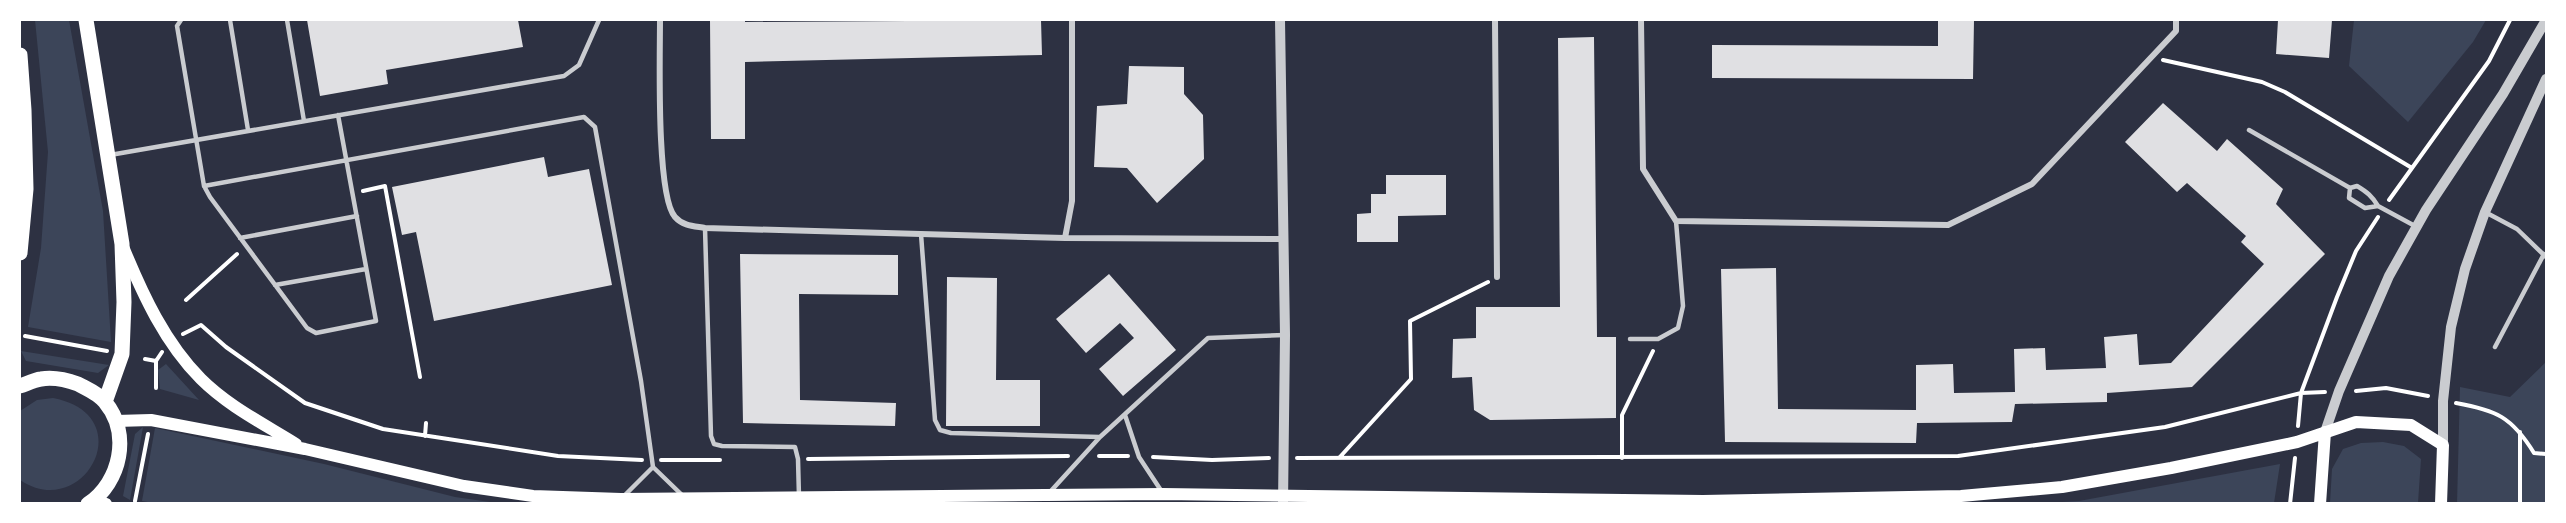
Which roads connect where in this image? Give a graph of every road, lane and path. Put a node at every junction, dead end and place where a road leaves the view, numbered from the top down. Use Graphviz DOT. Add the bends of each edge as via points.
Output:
graph roads {
  1 [pos="86,20"];
  2 [pos="181,20"];
  3 [pos="230,20"];
  4 [pos="286,20"];
  5 [pos="599,20"];
  6 [pos="660,20"];
  7 [pos="1072,20"];
  8 [pos="1280,20"];
  9 [pos="1495,20"];
  10 [pos="1641,20"];
  11 [pos="2176,20"];
  12 [pos="2510,20"];
  13 [pos="2546,20"];
  14 [pos="20,56"];
  15 [pos="2151,57"];
  16 [pos="2547,79"];
  17 [pos="338,115"];
  18 [pos="304,121"];
  19 [pos="248,130"];
  20 [pos="2249,130"];
  21 [pos="195,140"];
  22 [pos="107,156"];
  23 [pos="348,161"];
  24 [pos="2412,168"];
  25 [pos="204,186"];
  26 [pos="2350,188"];
  27 [pos="353,193"];
  28 [pos="2381,208"];
  29 [pos="2485,212"];
  30 [pos="357,216"];
  31 [pos="1676,221"];
  32 [pos="2416,227"];
  33 [pos="705,228"];
  34 [pos="921,234"];
  35 [pos="240,238"];
  36 [pos="1065,238"];
  37 [pos="1282,239"];
  38 [pos="122,244"];
  39 [pos="246,246"];
  40 [pos="20,253"];
  41 [pos="2545,255"];
  42 [pos="366,269"];
  43 [pos="1497,278"];
  44 [pos="276,285"];
  45 [pos="186,300"];
  46 [pos="1285,335"];
  47 [pos="25,336"];
  48 [pos="1630,339"];
  49 [pos="1658,339"];
  50 [pos="2495,347"];
  51 [pos="111,352"];
  52 [pos="145,358"];
  53 [pos="420,377"];
  54 [pos="20,386"];
  55 [pos="156,388"];
  56 [pos="2301,393"];
  57 [pos="105,402"];
  58 [pos="1125,415"];
  59 [pos="116,421"];
  60 [pos="426,423"];
  61 [pos="149,428"];
  62 [pos="2520,431"];
  63 [pos="2325,432"];
  64 [pos="425,436"];
  65 [pos="1100,437"];
  66 [pos="2296,442"];
  67 [pos="2443,445"];
  68 [pos="305,449"];
  69 [pos="1622,458"];
  70 [pos="653,467"];
  71 [pos="1163,494"];
  72 [pos="1046,496"];
  73 [pos="799,497"];
  74 [pos="621,499"];
  75 [pos="686,499"];
  76 [pos="1283,500"];
  77 [pos="135,501"];
  78 [pos="93,503"];
  79 [pos="2290,504"];
  80 [pos="2320,504"];
  81 [pos="2441,504"];
  82 [pos="2520,504"];
  1 -- 22 [label="main road"];
  2 -- 21 [label="lane" via="177,26"];
  3 -- 19 [label="lane"];
  4 -- 18 [label="lane"];
  5 -- 17 [label="lane" via="579,65 564,76"];
  6 -- 33 [label="street" via="663,180 674,216 685,225"];
  7 -- 36 [label="street" via="1072,201"];
  8 -- 37 [label="street"];
  9 -- 43 [label="street"];
  10 -- 31 [label="street" via="1643,169"];
  11 -- 15 [label="street" via="2176,31"];
  12 -- 24 [label="path" via="2489,61"];
  13 -- 32 [label="street"];
  14 -- 40 [label="main road" via="26,189"];
  15 -- 24 [label="path" via="2262,82"];
  15 -- 31 [label="street" via="2032,184 1948,225"];
  16 -- 29 [label="street"];
  17 -- 18 [label="lane"];
  17 -- 23 [label="lane"];
  18 -- 19 [label="lane"];
  19 -- 21 [label="lane"];
  20 -- 26 [label="lane"];
  21 -- 22 [label="lane"];
  21 -- 25 [label="lane"];
  22 -- 38 [label="main road"];
  23 -- 25 [label="lane"];
  23 -- 27 [label="lane"];
  23 -- 70 [label="lane" via="584,117 595,127"];
  24 -- 28 [label="path"];
  25 -- 35 [label="lane"];
  26 -- 28 [label="lane" via="2357,186 2371,194"];
  26 -- 28 [label="lane" via="2349,198 2365,208"];
  27 -- 30 [label="lane"];
  27 -- 53 [label="path" via="385,186"];
  28 -- 32 [label="lane"];
  28 -- 56 [label="path" via="2356,251"];
  29 -- 41 [label="lane" via="2517,229"];
  29 -- 67 [label="street" via="2465,269 2451,327"];
  30 -- 35 [label="lane"];
  30 -- 42 [label="lane"];
  31 -- 49 [label="lane" via="1683,306 1678,328"];
  32 -- 63 [label="street" via="2388,276"];
  33 -- 34 [label="street"];
  33 -- 73 [label="lane" via="711,436 714,444 722,446 795,447"];
  34 -- 36 [label="street"];
  34 -- 65 [label="lane" via="935,420 940,430 951,434"];
  35 -- 39 [label="lane"];
  36 -- 37 [label="street"];
  37 -- 46 [label="street"];
  38 -- 57 [label="main road" via="122,354"];
  38 -- 68 [label="main road" via="146,302 201,379 238,409"];
  39 -- 44 [label="lane"];
  39 -- 45 [label="path"];
  41 -- 50 [label="lane"];
  42 -- 44 [label="lane"];
  42 -- 44 [label="lane" via="376,321 316,333 307,328"];
  43 -- 69 [label="path" via="1410,321 1411,379 1338,459"];
  46 -- 58 [label="lane" via="1208,338"];
  46 -- 76 [label="street"];
  47 -- 51 [label="path"];
  48 -- 49 [label="lane"];
  49 -- 69 [label="path" via="1622,415"];
  52 -- 55 [label="path" via="156,361"];
  54 -- 57 [label="main road" via="42,378 68,380"];
  56 -- 66 [label="path"];
  56 -- 69 [label="path" via="2165,427 1958,456"];
  57 -- 59 [label="main road"];
  58 -- 65 [label="lane"];
  58 -- 71 [label="lane" via="1139,457"];
  59 -- 68 [label="main road" via="151,420"];
  59 -- 78 [label="main road" via="118,461 109,483"];
  60 -- 64 [label="path"];
  61 -- 77 [label="path"];
  62 -- 82 [label="path"];
  63 -- 66 [label="main road"];
  63 -- 67 [label="main road" via="2356,422 2411,425"];
  63 -- 80 [label="main road"];
  65 -- 72 [label="lane"];
  66 -- 76 [label="main road" via="2061,487 1961,496 1702,501"];
  66 -- 79 [label="path"];
  67 -- 81 [label="main road"];
  68 -- 74 [label="main road" via="464,486 533,496"];
  70 -- 74 [label="lane"];
  70 -- 75 [label="lane"];
  71 -- 72 [label="main road"];
  71 -- 76 [label="main road"];
  72 -- 73 [label="main road"];
  73 -- 75 [label="main road"];
  74 -- 75 [label="main road"];
}
